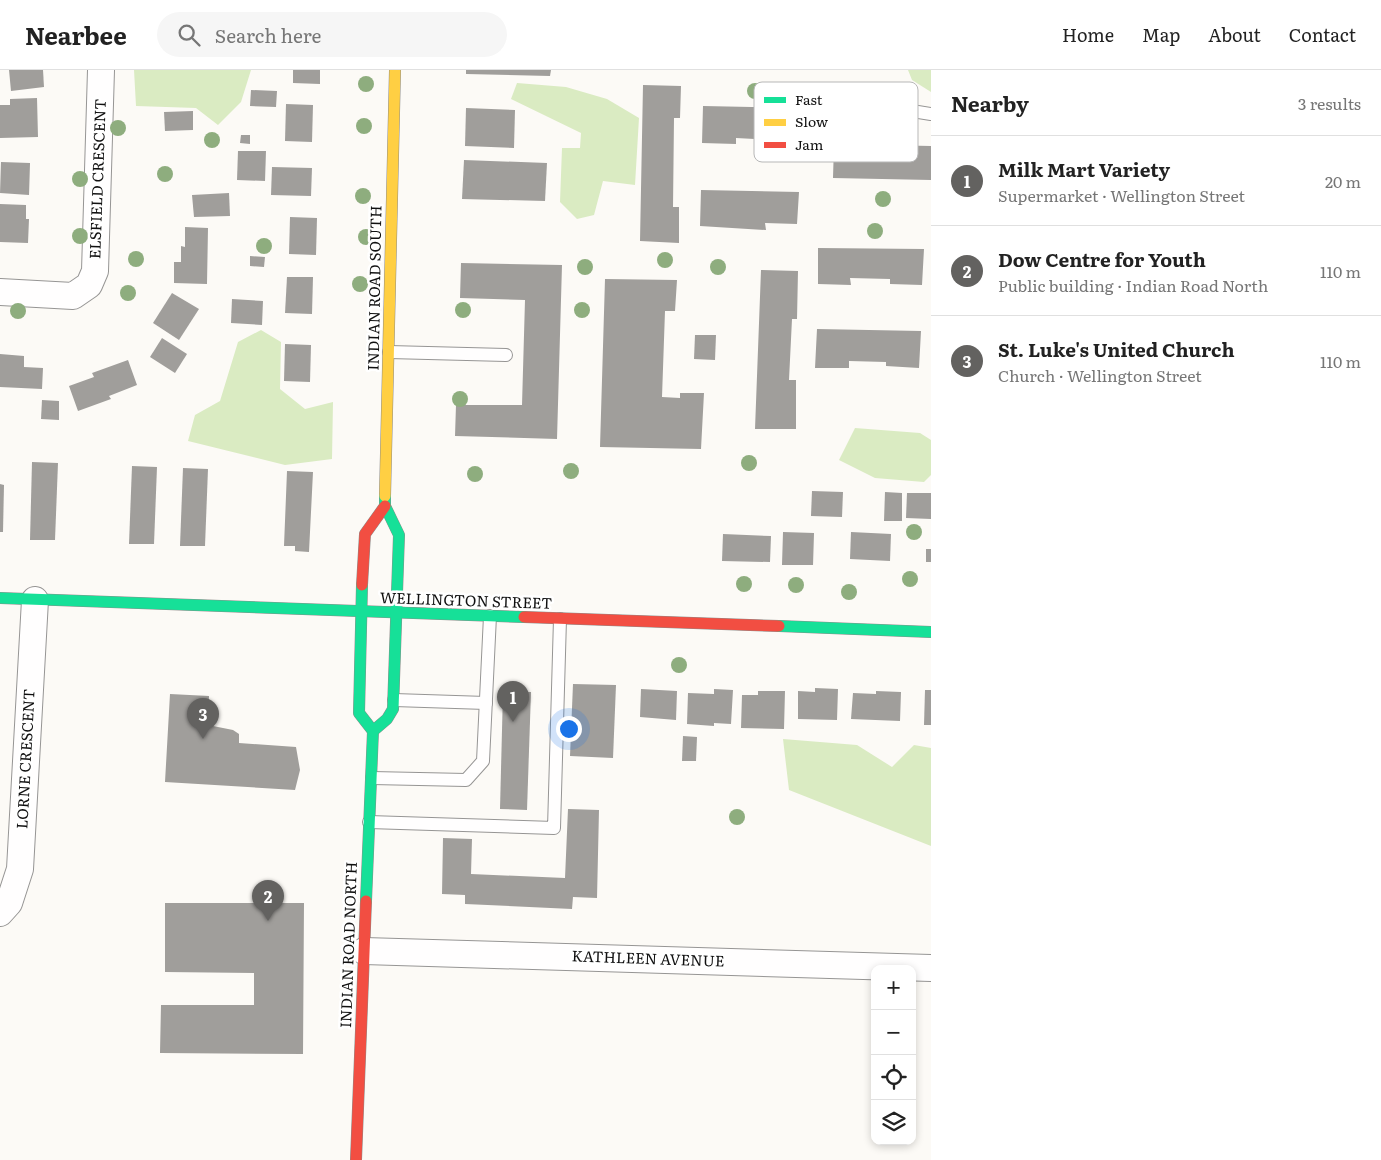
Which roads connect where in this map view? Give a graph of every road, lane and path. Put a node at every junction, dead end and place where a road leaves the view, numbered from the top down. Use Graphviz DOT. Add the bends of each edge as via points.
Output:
graph roads {
  1 [pos="101,70"];
  2 [pos="395,70"];
  3 [pos="918,112"];
  4 [pos="931,114"];
  5 [pos="0,292"];
  6 [pos="388,352"];
  7 [pos="506,355"];
  8 [pos="385,506"];
  9 [pos="0,598"];
  10 [pos="35,600"];
  11 [pos="360,612"];
  12 [pos="398,613"];
  13 [pos="490,616"];
  14 [pos="560,619"];
  15 [pos="931,632"];
  16 [pos="394,700"];
  17 [pos="486,703"];
  18 [pos="373,730"];
  19 [pos="372,778"];
  20 [pos="369,822"];
  21 [pos="0,913"];
  22 [pos="364,951"];
  23 [pos="931,968"];
  24 [pos="356,1160"];
  1 -- 5 [label="street, ELSFIELD CRESCENT" via="95,271 89,285 73,296"];
  2 -- 6 [label="main road, INDIAN ROAD SOUTH"];
  3 -- 4 [label="lane"];
  6 -- 7 [label="lane"];
  6 -- 8 [label="main road, INDIAN ROAD SOUTH"];
  8 -- 11 [label="main road" via="366,534"];
  8 -- 12 [label="main road, INDIAN ROAD SOUTH" via="399,535"];
  9 -- 10 [label="main road, WELLINGTON STREET"];
  10 -- 11 [label="main road, WELLINGTON STREET"];
  10 -- 21 [label="street, LORNE CRESCENT" via="20,869 9,903"];
  11 -- 12 [label="main road, WELLINGTON STREET"];
  11 -- 18 [label="main road" via="359,713"];
  12 -- 13 [label="main road, WELLINGTON STREET"];
  12 -- 16 [label="main road"];
  13 -- 14 [label="main road, WELLINGTON STREET"];
  13 -- 17 [label="lane"];
  14 -- 15 [label="main road, WELLINGTON STREET"];
  14 -- 20 [label="lane" via="554,828"];
  16 -- 17 [label="lane"];
  16 -- 18 [label="main road" via="392,715"];
  17 -- 19 [label="lane" via="483,761 466,780"];
  18 -- 19 [label="main road, INDIAN ROAD NORTH"];
  19 -- 20 [label="main road, INDIAN ROAD NORTH"];
  20 -- 22 [label="main road, INDIAN ROAD NORTH"];
  22 -- 23 [label="street, KATHLEEN AVENUE"];
  22 -- 24 [label="main road, INDIAN ROAD NORTH"];
}
